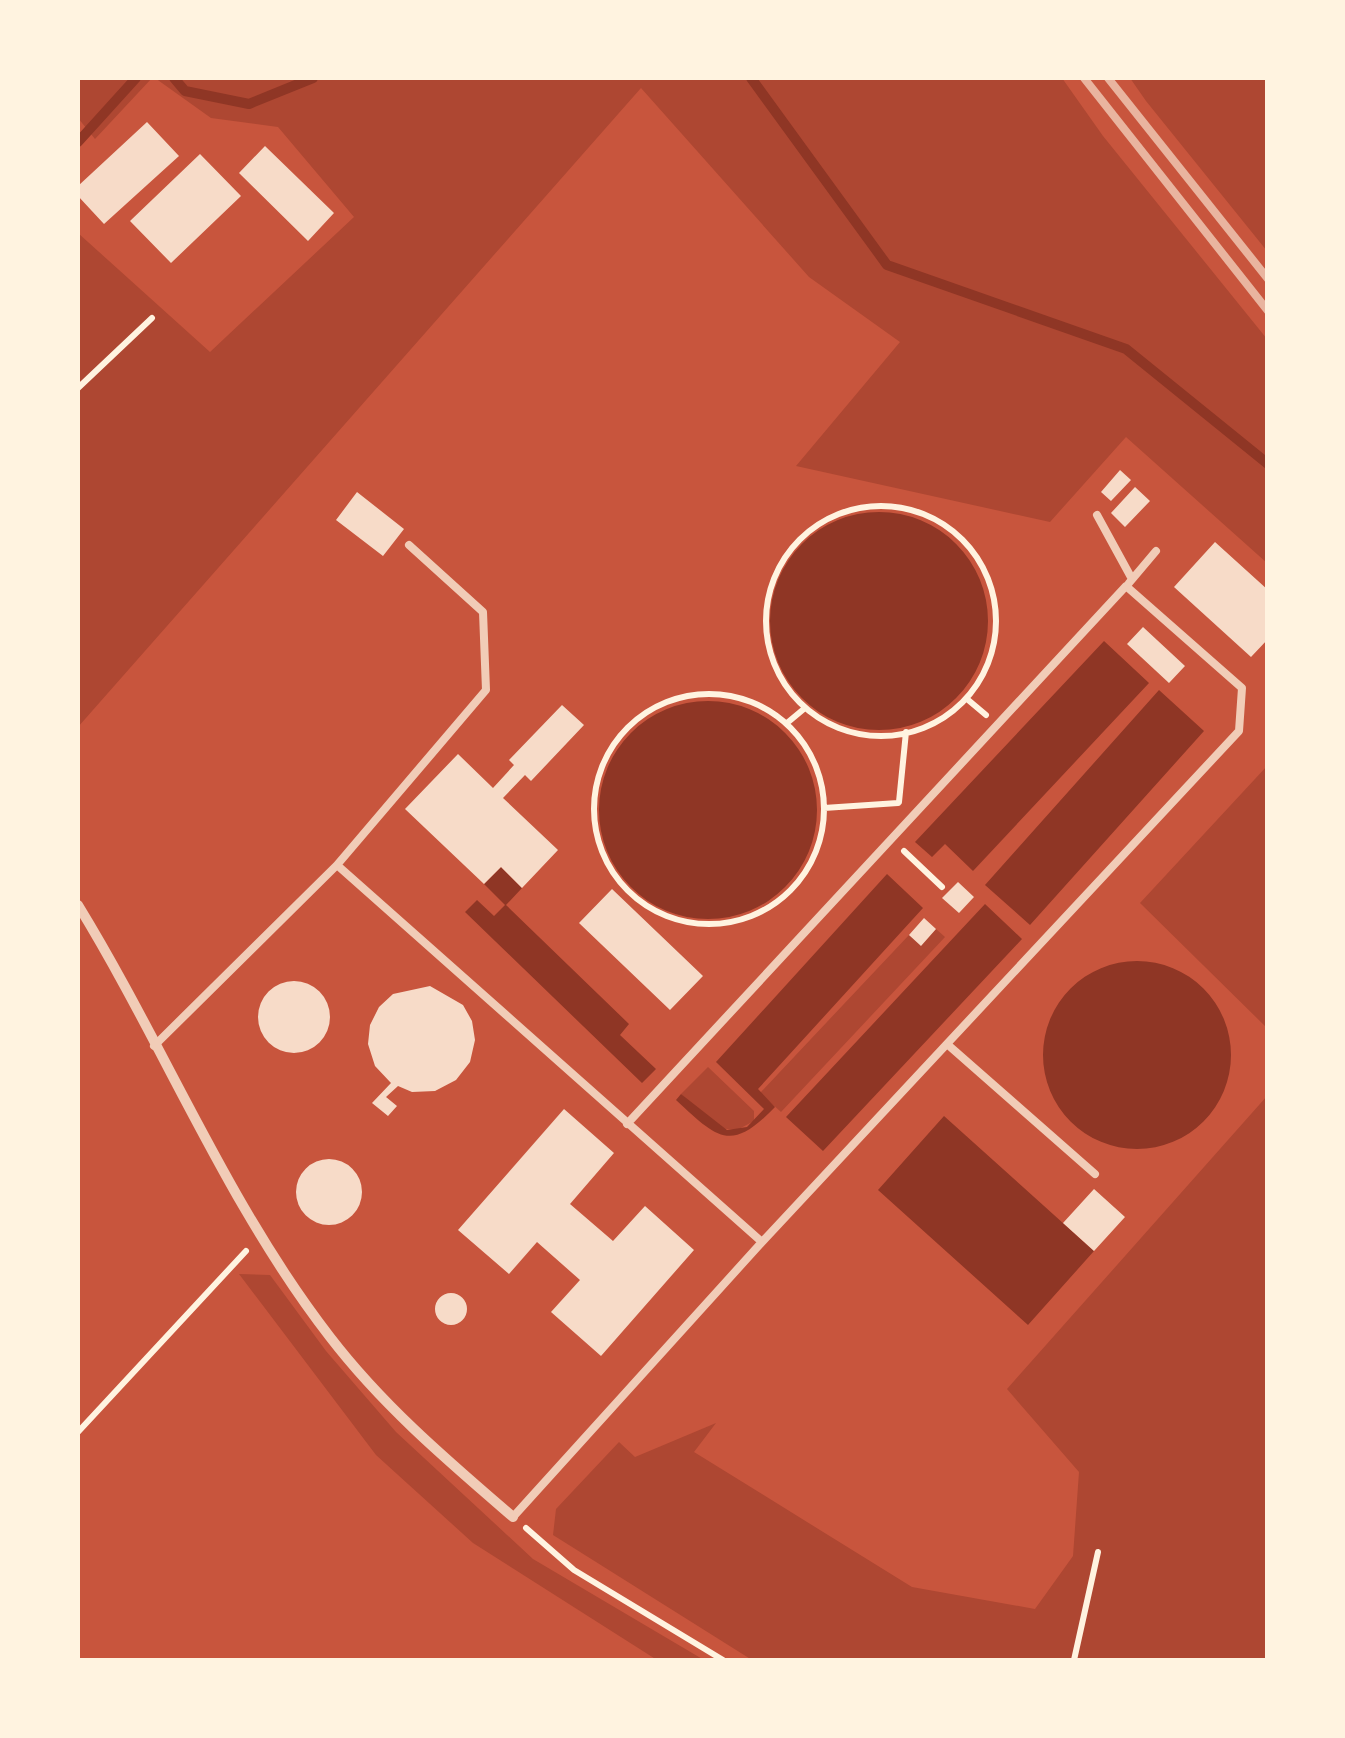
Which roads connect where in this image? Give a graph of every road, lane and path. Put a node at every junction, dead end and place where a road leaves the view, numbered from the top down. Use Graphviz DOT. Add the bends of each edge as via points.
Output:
graph roads {
  1 [pos="152,318"];
  2 [pos="78,388"];
  3 [pos="1097,515"];
  4 [pos="409,546"];
  5 [pos="1156,551"];
  6 [pos="1129,582"];
  7 [pos="805,708"];
  8 [pos="787,723"];
  9 [pos="906,732"];
  10 [pos="824,808"];
  11 [pos="892,840"];
  12 [pos="337,865"];
  13 [pos="942,886"];
  14 [pos="78,905"];
  15 [pos="946,1044"];
  16 [pos="154,1046"];
  17 [pos="626,1124"];
  18 [pos="1095,1174"];
  19 [pos="260,1236"];
  20 [pos="762,1242"];
  21 [pos="78,1432"];
  22 [pos="513,1518"];
  23 [pos="1098,1552"];
  24 [pos="723,1660"];
  25 [pos="1074,1660"];
  1 -- 2 [label="path"];
  3 -- 6 [label="lane"];
  4 -- 12 [label="lane" via="483,612 486,690"];
  5 -- 6 [label="lane"];
  6 -- 11 [label="lane"];
  6 -- 15 [label="lane" via="1242,688 1239,731"];
  7 -- 8 [label="path"];
  7 -- 9 [label="path" via="841,729 882,736"];
  7 -- 9 [label="path" via="778,674 765,632 769,588 789,549 822,520 864,506 914,510 959,534 988,576 997,626 983,675 967,698"];
  8 -- 10 [label="path" via="816,764"];
  8 -- 10 [label="path" via="742,698 692,694 650,709 617,738 597,777 593,821 606,862 633,897 669,918 710,925 750,918 796,887 811,864"];
  9 -- 10 [label="path" via="898,803"];
  11 -- 13 [label="path"];
  11 -- 17 [label="lane"];
  12 -- 16 [label="lane"];
  12 -- 17 [label="lane"];
  14 -- 16 [label="street"];
  15 -- 18 [label="lane"];
  15 -- 20 [label="lane"];
  16 -- 19 [label="street"];
  17 -- 20 [label="lane"];
  19 -- 21 [label="path"];
  19 -- 22 [label="street" via="330,1337 396,1416"];
  20 -- 22 [label="lane"];
  22 -- 24 [label="path" via="574,1570"];
  23 -- 25 [label="path"];
}
